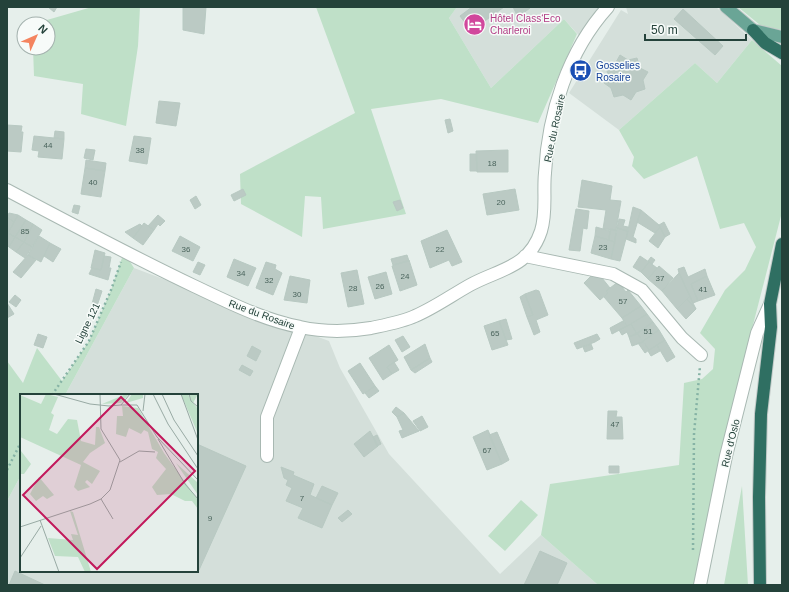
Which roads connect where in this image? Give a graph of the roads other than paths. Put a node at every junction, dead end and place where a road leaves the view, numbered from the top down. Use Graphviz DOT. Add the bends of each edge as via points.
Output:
graph roads {
  1 [pos="608,7"];
  2 [pos="726,7"];
  3 [pos="753,30"];
  4 [pos="782,37"];
  5 [pos="782,53"];
  6 [pos="7,190"];
  7 [pos="782,244"];
  8 [pos="526,256"];
  9 [pos="770,304"];
  10 [pos="301,328"];
  11 [pos="701,355"];
  12 [pos="267,456"];
  13 [pos="700,585"];
  14 [pos="760,585"];
  1 -- 8 [label="street, Rue du Rosaire" via="577,50 562,87 547,148 544,174 545,212 541,232"];
  2 -- 3 [label="main road"];
  3 -- 4 [label="main road"];
  3 -- 5 [label="highway" via="765,43"];
  6 -- 10 [label="street, Rue du Rosaire" via="124,252 236,305 272,320"];
  7 -- 9 [label="highway"];
  8 -- 10 [label="street, Rue du Rosaire" via="513,266 473,283 414,317 372,328 326,331"];
  8 -- 11 [label="street" via="613,274 642,290 682,338"];
  9 -- 13 [label="street, Rue d'Oslo" via="757,333 726,456"];
  9 -- 14 [label="highway" via="771,327 762,414 759,497"];
  10 -- 12 [label="street" via="267,417"];
}
